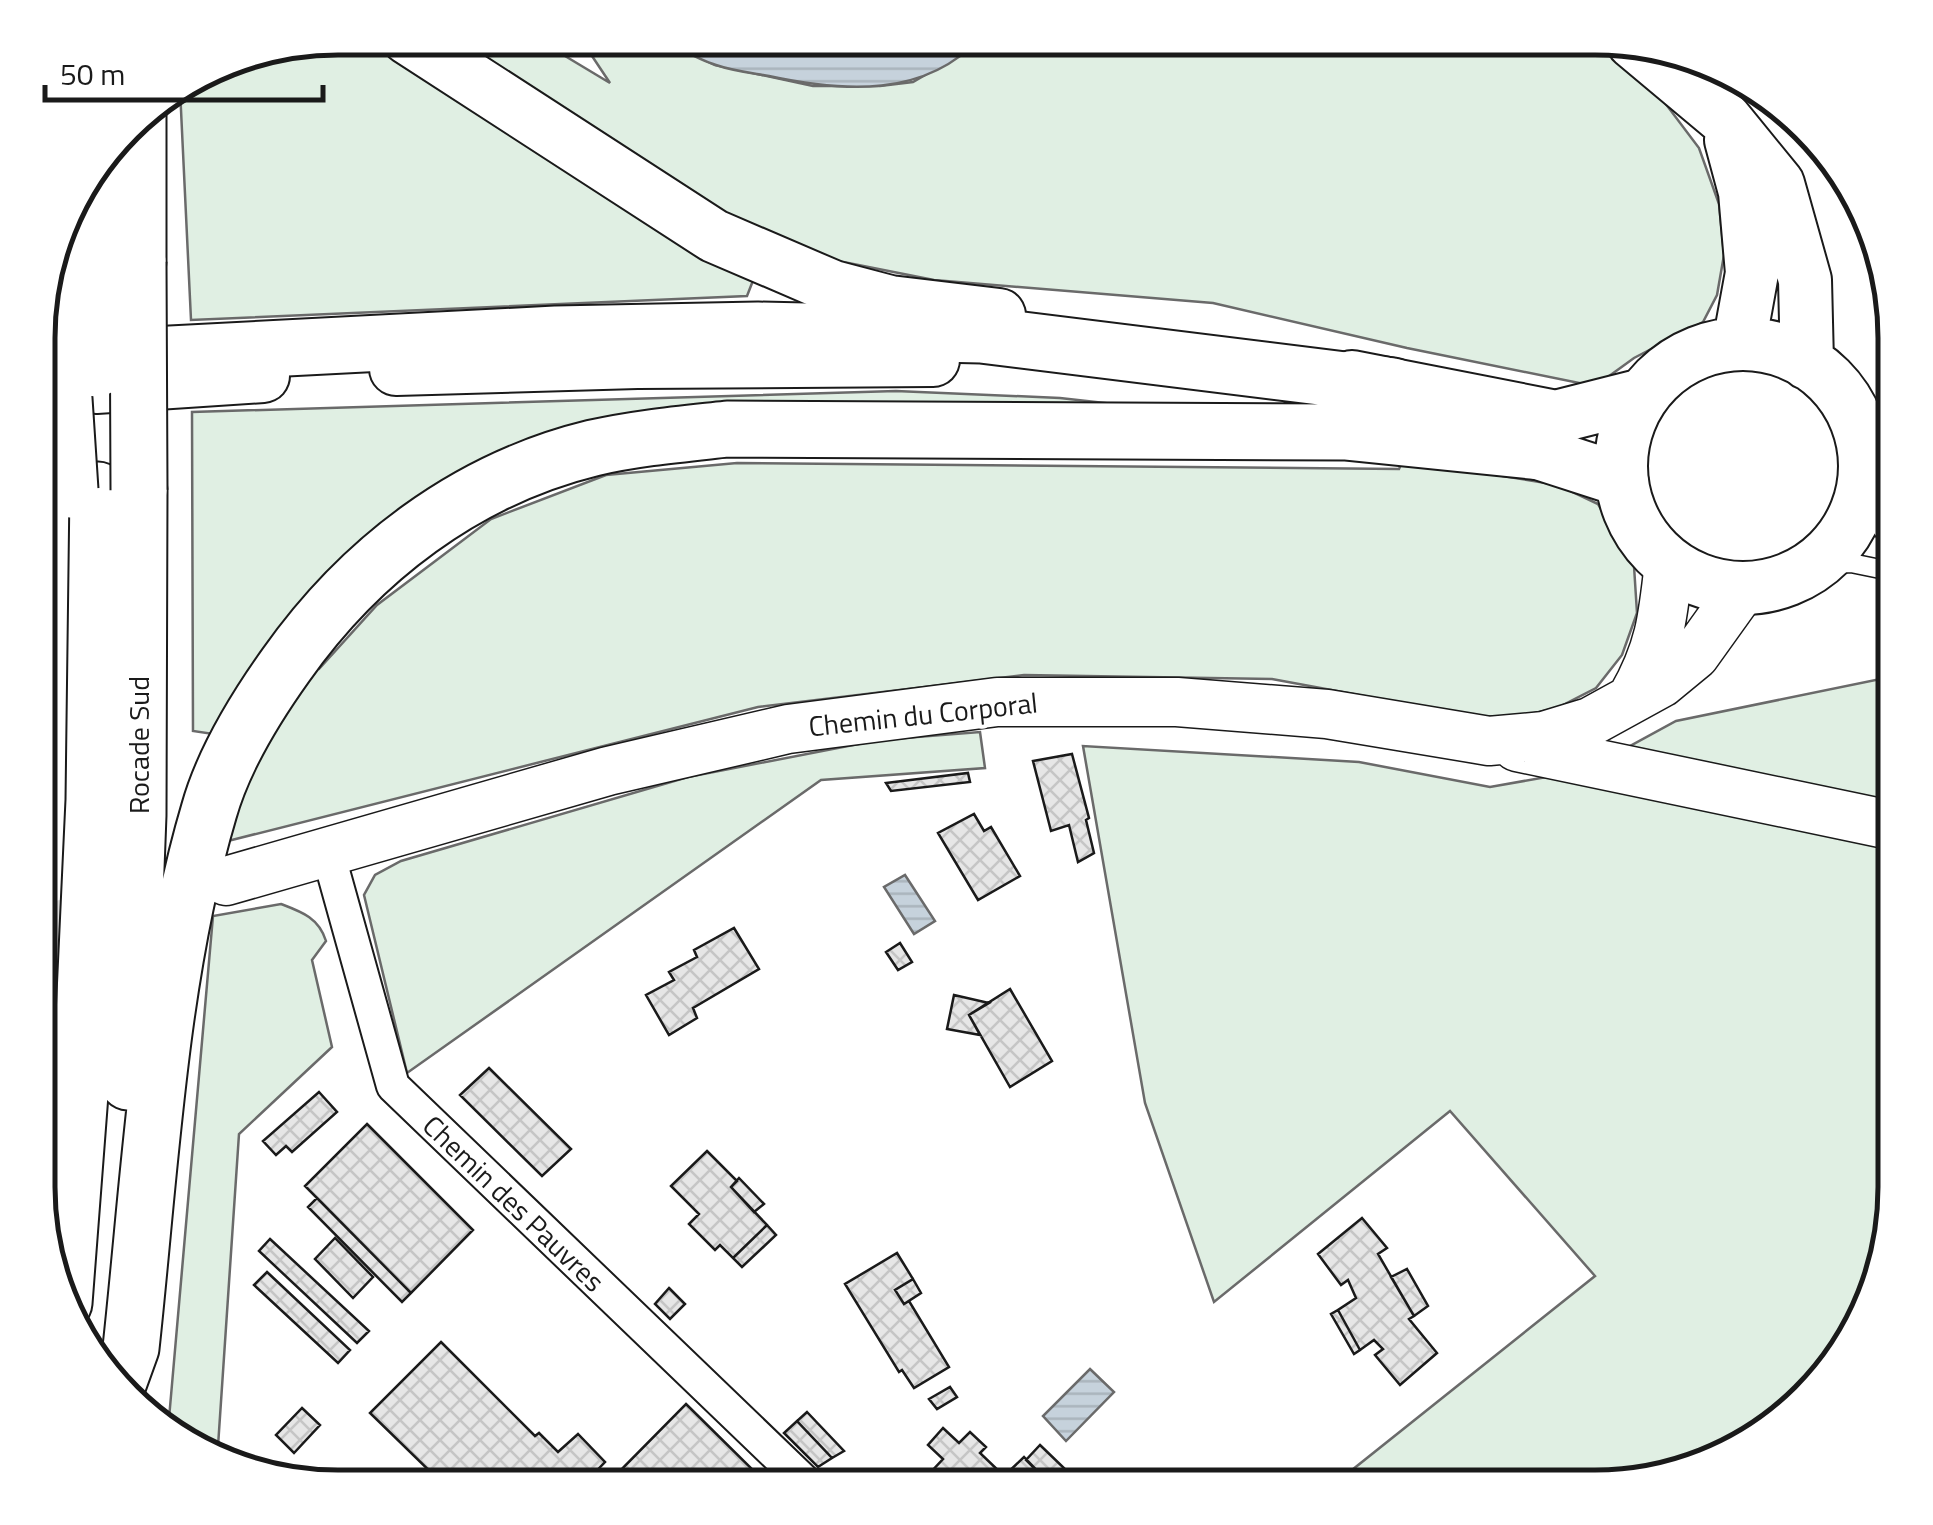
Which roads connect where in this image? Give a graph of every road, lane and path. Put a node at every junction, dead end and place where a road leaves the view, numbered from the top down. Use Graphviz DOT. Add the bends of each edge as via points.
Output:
graph roads {
  1 [pos="434,55"];
  2 [pos="1657,63"];
  3 [pos="1725,120"];
  4 [pos="125,151"];
  5 [pos="91,200"];
  6 [pos="86,260"];
  7 [pos="1739,344"];
  8 [pos="55,359"];
  9 [pos="1807,363"];
  10 [pos="1393,386"];
  11 [pos="55,390"];
  12 [pos="1643,396"];
  13 [pos="1542,452"];
  14 [pos="1622,480"];
  15 [pos="1864,481"];
  16 [pos="102,490"];
  17 [pos="1878,523"];
  18 [pos="1670,563"];
  19 [pos="1815,564"];
  20 [pos="1878,569"];
  21 [pos="1743,588"];
  22 [pos="1630,701"];
  23 [pos="1490,741"];
  24 [pos="1877,822"];
  25 [pos="328,852"];
  26 [pos="226,881"];
  27 [pos="67,1266"];
  28 [pos="111,1356"];
  29 [pos="123,1370"];
  30 [pos="792,1469"];
  1 -- 10 [label="main road" via="714,236 833,287 890,302 1155,334"];
  2 -- 3 [label="main road"];
  3 -- 7 [label="main road" via="1746,192 1752,273"];
  3 -- 9 [label="main road" via="1778,184 1805,280"];
  4 -- 6 [label="highway, Rocade Sud"];
  5 -- 6 [label="highway, Rocade Sud"];
  6 -- 16 [label="highway, Rocade Sud, bridge"];
  7 -- 9 [label="main road"];
  7 -- 12 [label="main road" via="1695,354"];
  8 -- 10 [label="highway" via="556,334 980,334"];
  9 -- 15 [label="main road" via="1852,414 1865,458"];
  10 -- 12 [label="main road" via="1556,417"];
  11 -- 13 [label="main road" via="442,367 990,361 1159,374 1377,409"];
  12 -- 14 [label="main road" via="1624,436"];
  13 -- 14 [label="main road"];
  13 -- 29 [label="highway" via="1345,432 728,429 592,448 463,498 372,564 315,624 256,708 210,807 186,902 132,1348"];
  14 -- 18 [label="main road" via="1637,526"];
  15 -- 17 [label="lane"];
  15 -- 19 [label="main road" via="1843,536"];
  16 -- 27 [label="highway, Rocade Sud" via="94,800"];
  16 -- 28 [label="highway, Rocade Sud" via="138,815"];
  18 -- 21 [label="main road" via="1704,582"];
  18 -- 22 [label="street" via="1660,636"];
  19 -- 20 [label="lane"];
  19 -- 21 [label="main road" via="1781,582"];
  21 -- 22 [label="street, Chemin du Corporal" via="1694,655"];
  22 -- 23 [label="street, Chemin du Corporal" via="1544,736"];
  23 -- 24 [label="street"];
  23 -- 25 [label="street, Chemin du Corporal" via="1326,714 1177,702 996,702 788,729 608,771"];
  25 -- 26 [label="street, Chemin du Corporal"];
  25 -- 30 [label="street, Chemin des Pauvres" via="393,1086"];
}
